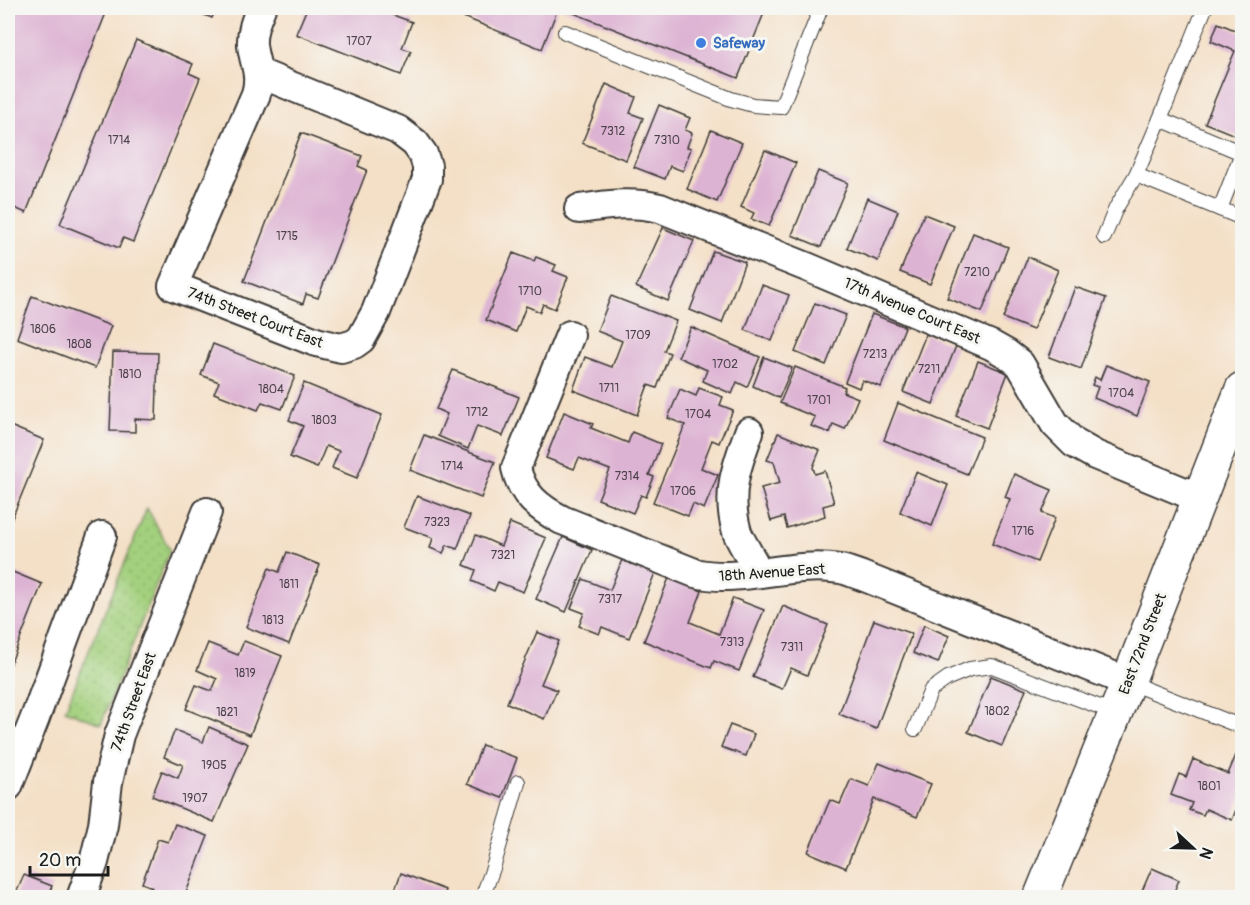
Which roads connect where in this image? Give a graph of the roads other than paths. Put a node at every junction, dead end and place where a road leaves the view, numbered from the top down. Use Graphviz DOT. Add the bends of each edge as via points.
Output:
graph roads {
  1 [pos="261,8"];
  2 [pos="821,8"];
  3 [pos="1205,8"];
  4 [pos="565,32"];
  5 [pos="259,73"];
  6 [pos="1160,119"];
  7 [pos="1136,175"];
  8 [pos="579,209"];
  9 [pos="1220,209"];
  10 [pos="1242,218"];
  11 [pos="1104,237"];
  12 [pos="570,335"];
  13 [pos="1242,389"];
  14 [pos="749,432"];
  15 [pos="1199,498"];
  16 [pos="207,512"];
  17 [pos="102,536"];
  18 [pos="759,573"];
  19 [pos="1128,682"];
  20 [pos="1116,712"];
  21 [pos="1242,727"];
  22 [pos="915,729"];
  23 [pos="518,782"];
  24 [pos="8,786"];
  25 [pos="81,897"];
  26 [pos="482,897"];
  27 [pos="1040,897"];
  1 -- 5 [label="street, 74th Street Court East" via="252,38"];
  2 -- 4 [label="lane" via="781,107 731,99"];
  3 -- 6 [label="lane"];
  5 -- 5 [label="street, 74th Street Court East" via="398,130 415,143 427,166 424,189 376,312 361,339 348,348 306,339 173,286 254,100"];
  6 -- 7 [label="lane"];
  6 -- 9 [label="lane" via="1242,153"];
  7 -- 9 [label="lane"];
  7 -- 11 [label="lane"];
  8 -- 15 [label="street, 17th Avenue Court East" via="623,203 660,208 991,345 1020,364 1055,424 1074,442"];
  9 -- 10 [label="lane"];
  12 -- 18 [label="street, 18th Avenue East" via="516,468 525,491 542,509 562,520 695,573 712,577"];
  13 -- 15 [label="main road, East 72nd Street"];
  14 -- 18 [label="street" via="731,492 737,534"];
  15 -- 19 [label="main road, East 72nd Street"];
  16 -- 25 [label="street, 74th Street East" via="118,735 103,825"];
  17 -- 24 [label="street"];
  18 -- 19 [label="street, 18th Avenue East" via="841,569"];
  19 -- 20 [label="main road, East 72nd Street"];
  19 -- 21 [label="lane"];
  20 -- 22 [label="lane" via="992,666 970,669 932,690"];
  20 -- 27 [label="main road, East 72nd Street"];
  23 -- 26 [label="lane"];
}
